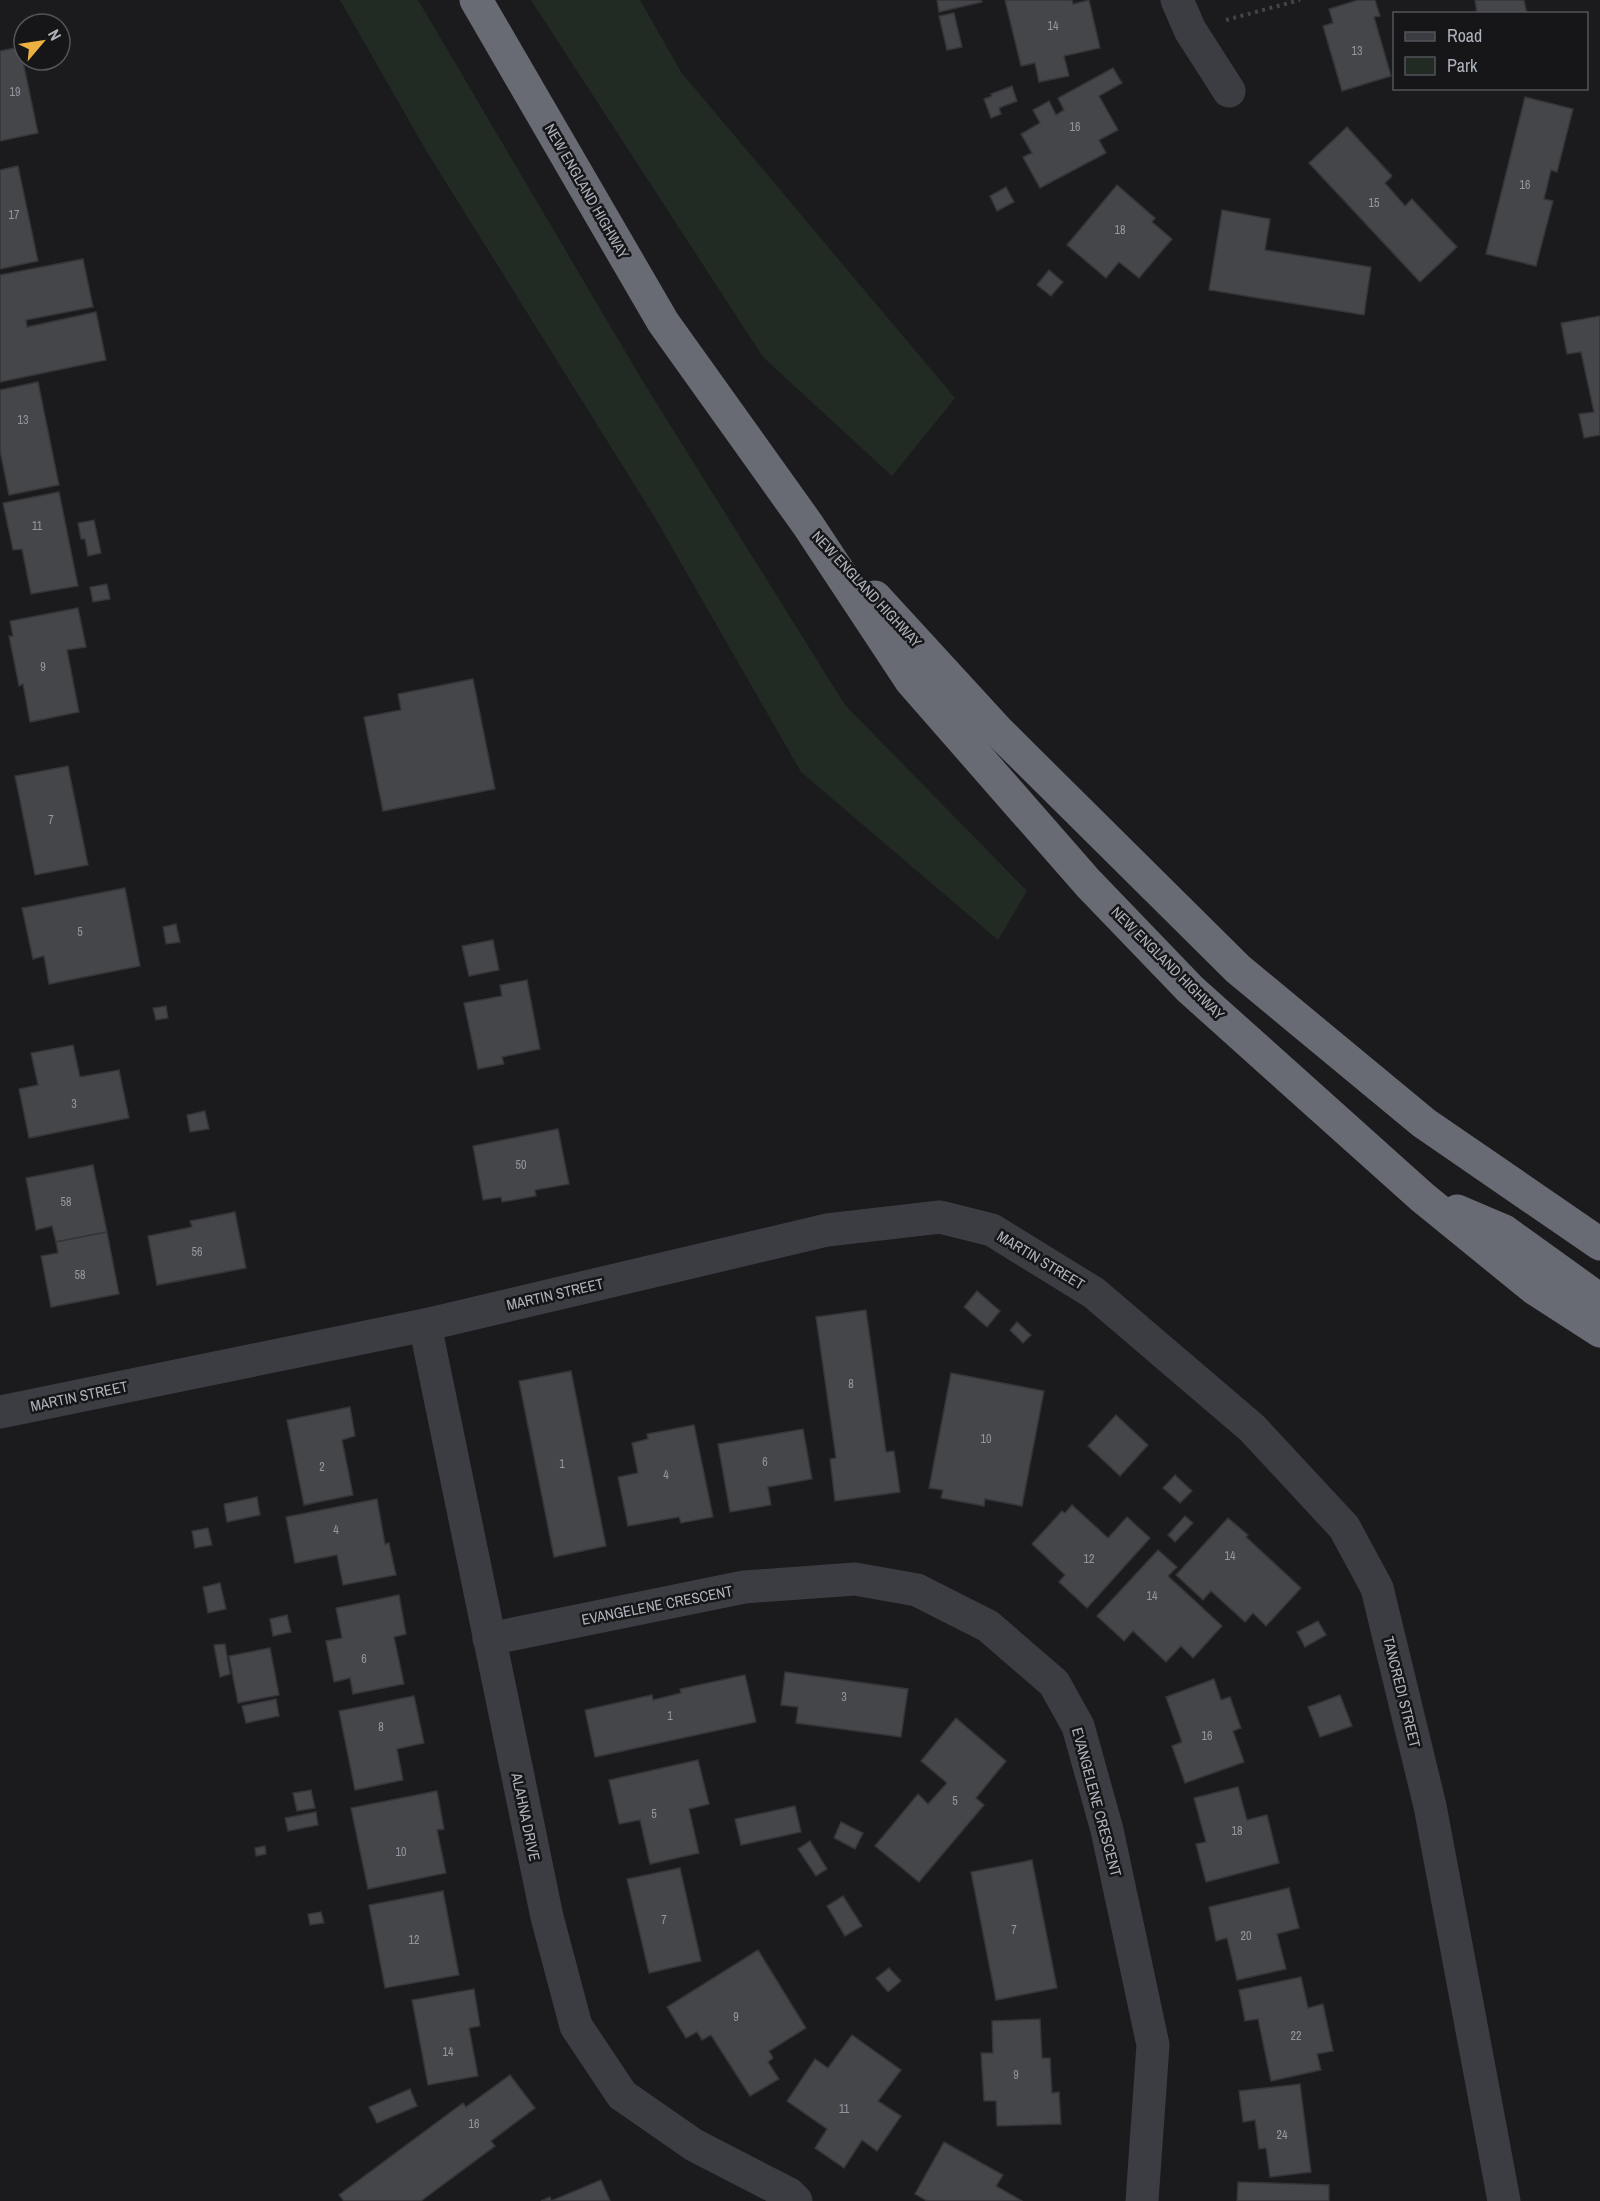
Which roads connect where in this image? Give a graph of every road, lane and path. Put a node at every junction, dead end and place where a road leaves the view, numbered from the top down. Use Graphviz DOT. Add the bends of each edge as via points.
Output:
graph roads {
  1 [pos="476,0"];
  2 [pos="1177,0"];
  3 [pos="1300,0"];
  4 [pos="1226,20"];
  5 [pos="1228,91"];
  6 [pos="808,525"];
  7 [pos="1422,1197"];
  8 [pos="1600,1244"];
  9 [pos="1094,1293"];
  10 [pos="1600,1300"];
  11 [pos="425,1325"];
  12 [pos="1600,1331"];
  13 [pos="1,1408"];
  14 [pos="489,1639"];
  15 [pos="796,2201"];
  16 [pos="1142,2201"];
  17 [pos="1504,2201"];
  1 -- 6 [label="highway, NEW ENGLAND HIGHWAY" via="663,322"];
  2 -- 5 [label="street" via="1190,30"];
  3 -- 4 [label="path"];
  6 -- 7 [label="highway, NEW ENGLAND HIGHWAY" via="911,681 1088,883 1190,989"];
  6 -- 8 [label="highway, NEW ENGLAND HIGHWAY" via="998,731 1238,969 1424,1123"];
  7 -- 10 [label="highway" via="1504,1231"];
  7 -- 12 [label="highway, NEW ENGLAND HIGHWAY" via="1535,1289"];
  9 -- 11 [label="street, MARTIN STREET" via="992,1230 940,1217 826,1230"];
  9 -- 17 [label="street, TANCREDI STREET" via="1252,1428 1344,1527 1377,1588 1430,1806"];
  11 -- 13 [label="street, MARTIN STREET"];
  11 -- 14 [label="street, ALAHNA DRIVE"];
  14 -- 15 [label="street, ALAHNA DRIVE" via="547,1917 576,2026 622,2095 694,2145"];
  14 -- 16 [label="street, EVANGELENE CRESCENT" via="744,1587 855,1580 917,1590 988,1626 1053,1683 1078,1726 1107,1830 1153,2045"];
}
